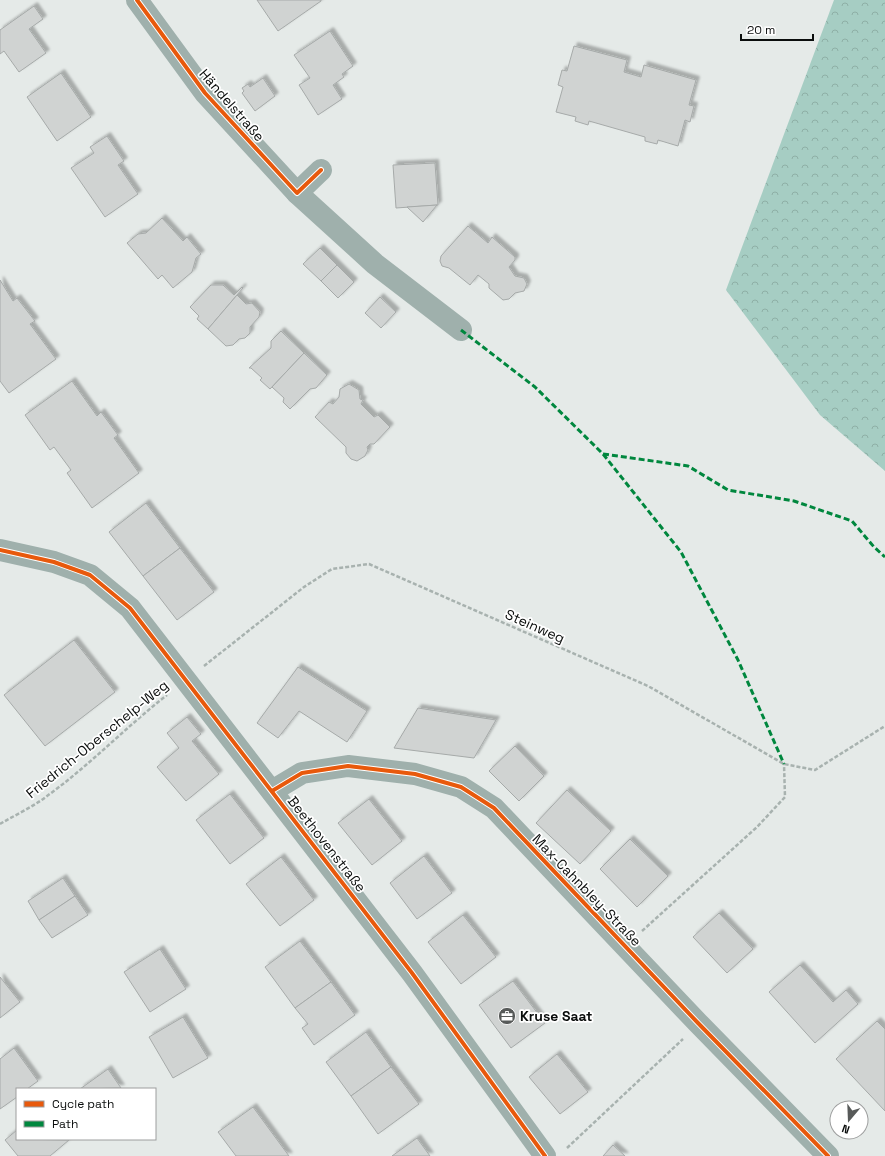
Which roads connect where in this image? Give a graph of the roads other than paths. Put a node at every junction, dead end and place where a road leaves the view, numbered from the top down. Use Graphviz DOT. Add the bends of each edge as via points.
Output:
graph roads {
  1 [pos="137,0"];
  2 [pos="321,170"];
  3 [pos="297,193"];
  4 [pos="461,330"];
  5 [pos="0,550"];
  6 [pos="272,791"];
  7 [pos="554,1154"];
  8 [pos="828,1156"];
  1 -- 3 [label="street, Händelstraße" via="205,93"];
  2 -- 3 [label="street"];
  3 -- 4 [label="street, Händelstraße" via="375,264"];
  5 -- 6 [label="street, Beethovenstraße" via="54,562 90,575 130,608"];
  6 -- 7 [label="street, Beethovenstraße"];
  6 -- 8 [label="street, Max-Cahnbley-Straße" via="302,772 348,766 415,774 460,787 494,808"];
}
